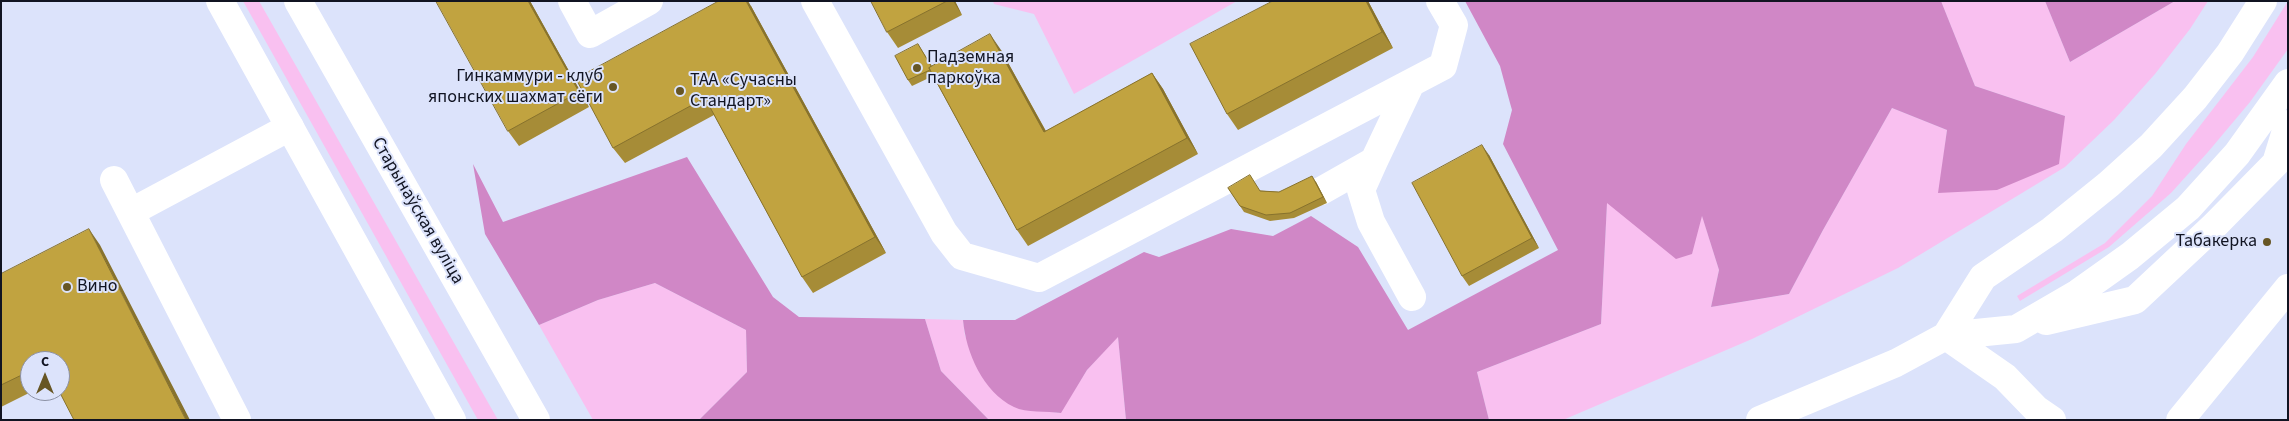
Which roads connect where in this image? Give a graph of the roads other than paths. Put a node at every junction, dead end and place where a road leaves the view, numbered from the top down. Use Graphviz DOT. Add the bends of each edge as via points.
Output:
graph roads {
  1 [pos="220,1"];
  2 [pos="298,1"];
  3 [pos="572,1"];
  4 [pos="649,1"];
  5 [pos="815,1"];
  6 [pos="1440,1"];
  7 [pos="2263,1"];
  8 [pos="1411,83"];
  9 [pos="2288,83"];
  10 [pos="2288,124"];
  11 [pos="290,127"];
  12 [pos="1374,161"];
  13 [pos="114,180"];
  14 [pos="1321,191"];
  15 [pos="131,212"];
  16 [pos="2288,288"];
  17 [pos="1412,297"];
  18 [pos="2016,329"];
  19 [pos="1946,336"];
  20 [pos="2037,416"];
  21 [pos="238,420"];
  22 [pos="452,420"];
  23 [pos="536,420"];
  24 [pos="1760,420"];
  25 [pos="2180,420"];
  1 -- 11 [label="street"];
  2 -- 23 [label="street, Старынаўская вуліца"];
  3 -- 4 [label="street" via="590,34"];
  5 -- 8 [label="street" via="939,224 962,256 1039,278"];
  6 -- 8 [label="street" via="1454,25 1443,66"];
  7 -- 19 [label="street" via="2230,53 2195,98 2150,146 2052,230 1983,277"];
  8 -- 12 [label="street"];
  9 -- 18 [label="street" via="2237,154 2188,208 2130,256"];
  10 -- 18 [label="street" via="2276,163 2135,300"];
  11 -- 15 [label="street"];
  11 -- 22 [label="street"];
  12 -- 14 [label="street"];
  12 -- 17 [label="street" via="1361,190 1372,222"];
  13 -- 15 [label="street"];
  15 -- 21 [label="street"];
  16 -- 25 [label="street"];
  18 -- 19 [label="street"];
  19 -- 20 [label="street" via="2005,377"];
  19 -- 24 [label="street" via="1896,363"];
}
